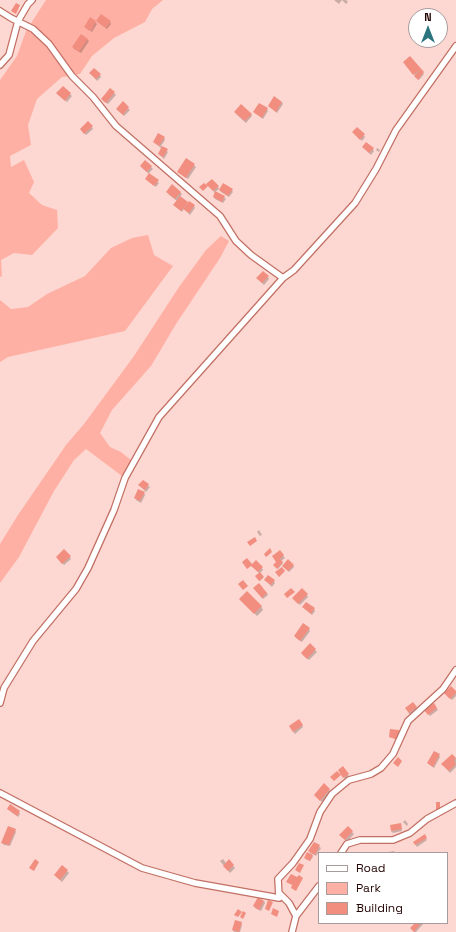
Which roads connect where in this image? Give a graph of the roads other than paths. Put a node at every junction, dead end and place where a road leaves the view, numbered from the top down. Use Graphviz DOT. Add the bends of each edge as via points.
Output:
graph roads {
  1 [pos="32,0"];
  2 [pos="0,11"];
  3 [pos="18,21"];
  4 [pos="456,46"];
  5 [pos="0,65"];
  6 [pos="283,278"];
  7 [pos="456,670"];
  8 [pos="0,703"];
  9 [pos="1,794"];
  10 [pos="456,804"];
  11 [pos="342,852"];
  12 [pos="318,887"];
  13 [pos="279,898"];
  14 [pos="296,916"];
  15 [pos="292,932"];
  1 -- 3 [label="street"];
  2 -- 3 [label="street"];
  3 -- 5 [label="street" via="9,55"];
  3 -- 6 [label="street" via="33,29 49,44 72,76 116,126 220,216 241,246"];
  4 -- 6 [label="street" via="396,130 355,203 294,270"];
  6 -- 8 [label="street" via="159,417 125,478 88,568 62,607 33,641 4,688"];
  7 -- 13 [label="street" via="443,689 408,721 393,754 381,768 371,774 348,780 332,794 320,812 310,839 294,863 278,879"];
  9 -- 13 [label="street" via="142,868 195,883"];
  10 -- 11 [label="street" via="427,819 410,833 393,840 360,840 347,844"];
  12 -- 14 [label="street"];
  13 -- 14 [label="street" via="279,893 289,903"];
  14 -- 15 [label="street"];
}
